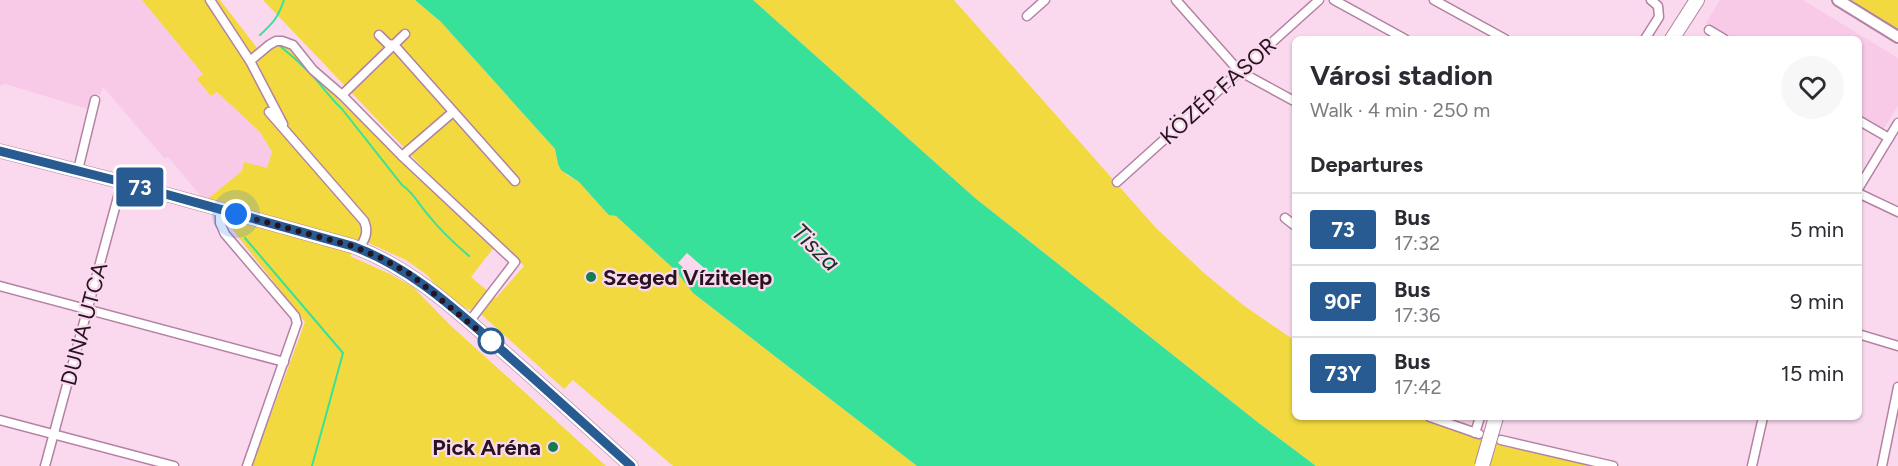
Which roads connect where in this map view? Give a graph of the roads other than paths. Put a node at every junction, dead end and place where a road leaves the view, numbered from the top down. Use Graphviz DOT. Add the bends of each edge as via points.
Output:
graph roads {
  1 [pos="210,0"];
  2 [pos="1045,0"];
  3 [pos="1176,0"];
  4 [pos="1319,0"];
  5 [pos="1334,0"];
  6 [pos="1434,0"];
  7 [pos="1697,0"];
  8 [pos="1838,0"];
  9 [pos="1655,3"];
  10 [pos="1027,16"];
  11 [pos="1709,30"];
  12 [pos="405,34"];
  13 [pos="379,35"];
  14 [pos="1674,35"];
  15 [pos="1400,36"];
  16 [pos="1500,36"];
  17 [pos="1648,36"];
  18 [pos="1719,36"];
  19 [pos="1898,37"];
  20 [pos="394,45"];
  21 [pos="250,62"];
  22 [pos="1239,71"];
  23 [pos="342,95"];
  24 [pos="1292,99"];
  25 [pos="94,100"];
  26 [pos="269,112"];
  27 [pos="453,112"];
  28 [pos="1862,122"];
  29 [pos="1898,123"];
  30 [pos="1889,138"];
  31 [pos="291,139"];
  32 [pos="0,151"];
  33 [pos="402,156"];
  34 [pos="78,170"];
  35 [pos="515,181"];
  36 [pos="122,182"];
  37 [pos="1117,182"];
  38 [pos="1862,184"];
  39 [pos="1862,193"];
  40 [pos="223,210"];
  41 [pos="1898,212"];
  42 [pos="1285,218"];
  43 [pos="1292,223"];
  44 [pos="360,249"];
  45 [pos="0,286"];
  46 [pos="88,310"];
  47 [pos="469,322"];
  48 [pos="1862,335"];
  49 [pos="1898,346"];
  50 [pos="284,362"];
  51 [pos="1898,387"];
  52 [pos="0,420"];
  53 [pos="1439,420"];
  54 [pos="1479,420"];
  55 [pos="1495,420"];
  56 [pos="1762,420"];
  57 [pos="53,435"];
  58 [pos="1501,441"];
  59 [pos="45,466"];
  60 [pos="174,466"];
  61 [pos="247,466"];
  62 [pos="631,466"];
  63 [pos="1482,466"];
  64 [pos="1613,466"];
  65 [pos="1752,466"];
  66 [pos="1882,466"];
  1 -- 21 [label="street"];
  2 -- 10 [label="street"];
  3 -- 22 [label="street"];
  4 -- 22 [label="street, KÖZÉP FASOR"];
  5 -- 15 [label="street"];
  6 -- 16 [label="street"];
  7 -- 14 [label="main road"];
  8 -- 19 [label="street"];
  9 -- 17 [label="street" via="1659,17"];
  11 -- 18 [label="street"];
  12 -- 20 [label="street"];
  13 -- 20 [label="street"];
  20 -- 23 [label="street"];
  20 -- 27 [label="street"];
  21 -- 23 [label="street" via="276,41 287,42"];
  21 -- 31 [label="street"];
  22 -- 24 [label="street"];
  22 -- 37 [label="street, KÖZÉP FASOR"];
  23 -- 33 [label="street"];
  25 -- 34 [label="street"];
  26 -- 31 [label="street"];
  27 -- 33 [label="street"];
  27 -- 35 [label="street"];
  28 -- 30 [label="street"];
  29 -- 30 [label="street"];
  30 -- 38 [label="street"];
  31 -- 44 [label="street" via="364,221 367,233"];
  32 -- 34 [label="main road"];
  33 -- 47 [label="street" via="515,262"];
  34 -- 36 [label="main road"];
  36 -- 40 [label="main road"];
  36 -- 46 [label="street, DUNA UTCA"];
  39 -- 41 [label="street"];
  40 -- 44 [label="main road"];
  40 -- 50 [label="street" via="220,223 225,234 295,316 297,326"];
  42 -- 43 [label="street"];
  44 -- 47 [label="main road" via="410,274"];
  45 -- 46 [label="street"];
  46 -- 50 [label="street"];
  46 -- 57 [label="street, DUNA UTCA"];
  47 -- 62 [label="main road"];
  48 -- 49 [label="street"];
  50 -- 61 [label="street"];
  51 -- 66 [label="street"];
  52 -- 57 [label="street"];
  53 -- 54 [label="street" via="1477,433"];
  55 -- 63 [label="main road, bridge"];
  56 -- 65 [label="street"];
  57 -- 59 [label="street, DUNA UTCA"];
  57 -- 60 [label="street"];
  58 -- 64 [label="street"];
}
